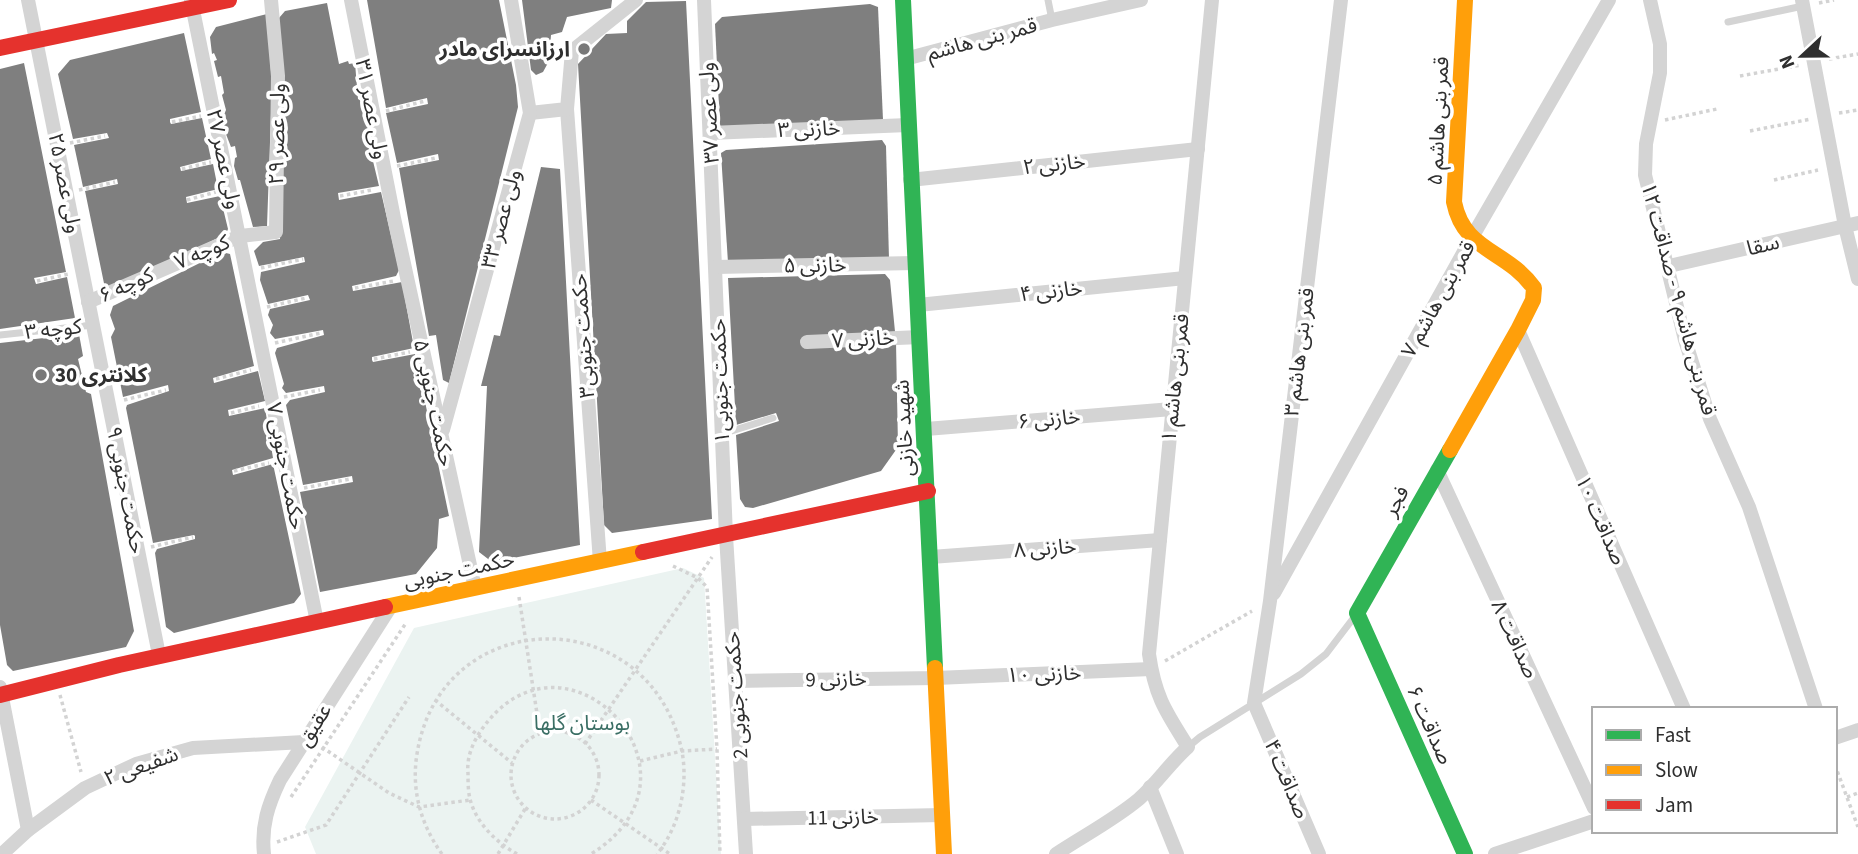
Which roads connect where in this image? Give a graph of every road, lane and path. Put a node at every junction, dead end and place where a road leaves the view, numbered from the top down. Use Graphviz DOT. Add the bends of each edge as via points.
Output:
graph roads {
  1 [pos="28,0"];
  2 [pos="229,0"];
  3 [pos="271,0"];
  4 [pos="351,0"];
  5 [pos="511,0"];
  6 [pos="636,0"];
  7 [pos="704,0"];
  8 [pos="903,0"];
  9 [pos="1048,0"];
  10 [pos="1141,0"];
  11 [pos="1212,0"];
  12 [pos="1341,0"];
  13 [pos="1465,0"];
  14 [pos="1609,0"];
  15 [pos="1650,0"];
  16 [pos="1802,3"];
  17 [pos="192,4"];
  18 [pos="1052,20"];
  19 [pos="1728,22"];
  20 [pos="37,40"];
  21 [pos="0,48"];
  22 [pos="905,60"];
  23 [pos="425,101"];
  24 [pos="567,109"];
  25 [pos="1717,109"];
  26 [pos="1858,110"];
  27 [pos="215,113"];
  28 [pos="530,113"];
  29 [pos="373,114"];
  30 [pos="1824,116"];
  31 [pos="172,122"];
  32 [pos="1649,123"];
  33 [pos="908,125"];
  34 [pos="1750,131"];
  35 [pos="710,132"];
  36 [pos="105,136"];
  37 [pos="57,145"];
  38 [pos="1198,149"];
  39 [pos="436,158"];
  40 [pos="224,159"];
  41 [pos="1834,167"];
  42 [pos="182,169"];
  43 [pos="384,169"];
  44 [pos="910,180"];
  45 [pos="1774,180"];
  46 [pos="115,183"];
  47 [pos="388,187"];
  48 [pos="231,189"];
  49 [pos="66,192"];
  50 [pos="340,196"];
  51 [pos="187,200"];
  52 [pos="394,218"];
  53 [pos="1852,225"];
  54 [pos="714,227"];
  55 [pos="240,236"];
  56 [pos="1471,239"];
  57 [pos="303,259"];
  58 [pos="915,263"];
  59 [pos="1669,266"];
  60 [pos="716,267"];
  61 [pos="163,269"];
  62 [pos="82,271"];
  63 [pos="247,271"];
  64 [pos="407,278"];
  65 [pos="1185,278"];
  66 [pos="1858,279"];
  67 [pos="37,281"];
  68 [pos="355,288"];
  69 [pos="306,298"];
  70 [pos="89,302"];
  71 [pos="918,305"];
  72 [pos="254,310"];
  73 [pos="93,325"];
  74 [pos="1518,330"];
  75 [pos="321,333"];
  76 [pos="0,335"];
  77 [pos="920,337"];
  78 [pos="807,342"];
  79 [pos="262,345"];
  80 [pos="423,350"];
  81 [pos="374,359"];
  82 [pos="266,366"];
  83 [pos="216,379"];
  84 [pos="166,390"];
  85 [pos="320,390"];
  86 [pos="273,401"];
  87 [pos="108,404"];
  88 [pos="1172,408"];
  89 [pos="231,413"];
  90 [pos="773,418"];
  91 [pos="926,429"];
  92 [pos="722,434"];
  93 [pos="441,435"];
  94 [pos="284,459"];
  95 [pos="1437,470"];
  96 [pos="234,471"];
  97 [pos="350,479"];
  98 [pos="290,490"];
  99 [pos="928,491"];
  100 [pos="726,536"];
  101 [pos="193,537"];
  102 [pos="1160,540"];
  103 [pos="138,550"];
  104 [pos="931,556"];
  105 [pos="600,562"];
  106 [pos="663,568"];
  107 [pos="698,578"];
  108 [pos="516,579"];
  109 [pos="475,588"];
  110 [pos="1270,601"];
  111 [pos="391,606"];
  112 [pos="1357,613"];
  113 [pos="409,618"];
  114 [pos="317,622"];
  115 [pos="526,640"];
  116 [pos="159,655"];
  117 [pos="636,669"];
  118 [pos="1151,669"];
  119 [pos="936,678"];
  120 [pos="55,679"];
  121 [pos="736,681"];
  122 [pos="534,690"];
  123 [pos="0,692"];
  124 [pos="409,697"];
  125 [pos="435,700"];
  126 [pos="1254,703"];
  127 [pos="1683,707"];
  128 [pos="1815,707"];
  129 [pos="609,708"];
  130 [pos="1858,730"];
  131 [pos="477,733"];
  132 [pos="540,733"];
  133 [pos="1837,737"];
  134 [pos="304,742"];
  135 [pos="585,744"];
  136 [pos="1188,747"];
  137 [pos="324,748"];
  138 [pos="740,748"];
  139 [pos="717,749"];
  140 [pos="682,751"];
  141 [pos="640,761"];
  142 [pos="512,763"];
  143 [pos="1837,770"];
  144 [pos="359,772"];
  145 [pos="85,788"];
  146 [pos="1150,788"];
  147 [pos="1858,793"];
  148 [pos="1847,797"];
  149 [pos="470,800"];
  150 [pos="591,800"];
  151 [pos="1592,804"];
  152 [pos="286,805"];
  153 [pos="419,807"];
  154 [pos="525,808"];
  155 [pos="942,815"];
  156 [pos="744,819"];
  157 [pos="1592,822"];
  158 [pos="626,824"];
  159 [pos="1858,827"];
  160 [pos="277,829"];
  161 [pos="28,830"];
  162 [pos="503,846"];
  163 [pos="662,849"];
  164 [pos="2,854"];
  165 [pos="264,854"];
  166 [pos="442,854"];
  167 [pos="498,854"];
  168 [pos="517,854"];
  169 [pos="591,854"];
  170 [pos="657,854"];
  171 [pos="670,854"];
  172 [pos="720,854"];
  173 [pos="746,854"];
  174 [pos="944,854"];
  175 [pos="1056,854"];
  176 [pos="1177,854"];
  177 [pos="1319,854"];
  178 [pos="1465,854"];
  179 [pos="1495,854"];
  1 -- 20 [label="street, ولی عصر ۲۵"];
  2 -- 17 [label="street"];
  3 -- 55 [label="street, ولی عصر ۲۹" via="278,76 276,232"];
  4 -- 29 [label="street, ولی عصر ۳۱"];
  5 -- 28 [label="street, ولی عصر ۳۳"];
  6 -- 24 [label="street, حکمت جنوبی۳" via="572,51"];
  7 -- 35 [label="street, ولی عصر ۳۷"];
  8 -- 22 [label="street, شهید خازنی"];
  9 -- 18 [label="lane"];
  10 -- 18 [label="street, قمر بنی هاشم"];
  11 -- 38 [label="street, قمر بنی هاشم ۱"];
  12 -- 110 [label="street, قمر بنی هاشم ۳"];
  13 -- 56 [label="street, قمر بنی هاشم ۵" via="1454,202 1456,215"];
  14 -- 56 [label="street, قمر بنی هاشم ۷"];
  15 -- 32 [label="street, قمر بنی هاشم ۹ - صداقت ۱۲" via="1660,44 1660,73"];
  16 -- 19 [label="lane"];
  16 -- 30 [label="street"];
  17 -- 20 [label="street"];
  17 -- 27 [label="street, ولی عصر ۲۷"];
  18 -- 22 [label="street, قمر بنی هاشم"];
  20 -- 21 [label="street"];
  20 -- 37 [label="street, ولی عصر ۲۵"];
  22 -- 33 [label="street, شهید خازنی"];
  23 -- 29 [label="path"];
  24 -- 28 [label="street"];
  24 -- 105 [label="street, حکمت جنوبی۳"];
  25 -- 32 [label="path"];
  26 -- 30 [label="path"];
  27 -- 31 [label="path"];
  27 -- 40 [label="street, ولی عصر ۲۷"];
  28 -- 93 [label="street, ولی عصر ۳۳"];
  29 -- 43 [label="street, ولی عصر ۳۱"];
  30 -- 34 [label="path"];
  30 -- 41 [label="street"];
  32 -- 59 [label="street, قمر بنی هاشم ۹ - صداقت ۱۲" via="1645,175"];
  33 -- 35 [label="street, خازنی ۳"];
  33 -- 44 [label="street, شهید خازنی"];
  35 -- 54 [label="street, ولی عصر ۳۷"];
  36 -- 37 [label="path"];
  37 -- 49 [label="street, ولی عصر ۲۵"];
  38 -- 44 [label="street, خازنی ۲"];
  38 -- 65 [label="street, قمر بنی هاشم ۱"];
  39 -- 43 [label="path"];
  40 -- 42 [label="path"];
  40 -- 48 [label="street, ولی عصر ۲۷"];
  41 -- 45 [label="path"];
  41 -- 53 [label="street"];
  43 -- 47 [label="street, ولی عصر ۳۱"];
  44 -- 58 [label="street, شهید خازنی"];
  46 -- 49 [label="path"];
  47 -- 50 [label="path"];
  47 -- 52 [label="street, ولی عصر ۳۱"];
  48 -- 51 [label="path"];
  48 -- 55 [label="street, ولی عصر ۲۷"];
  49 -- 62 [label="street, ولی عصر ۲۵"];
  52 -- 64 [label="street, حکمت جنوبی ۵"];
  53 -- 59 [label="street, سقا"];
  53 -- 66 [label="street"];
  54 -- 60 [label="street, حکمت جنوبی۱"];
  55 -- 61 [label="street, کوچه ۷"];
  55 -- 63 [label="street, ولی عصر ۲۷"];
  56 -- 74 [label="street, فجر" via="1521,271 1534,288"];
  56 -- 110 [label="street, قمر بنی هاشم ۷"];
  57 -- 63 [label="path"];
  58 -- 60 [label="street, خازنی ۵"];
  58 -- 71 [label="street, شهید خازنی"];
  59 -- 128 [label="street, قمر بنی هاشم ۹ - صداقت ۱۲" via="1685,340 1710,419 1749,507"];
  60 -- 92 [label="street, حکمت جنوبی۱"];
  61 -- 70 [label="street, کوچه ۶"];
  62 -- 67 [label="path"];
  62 -- 70 [label="street, ولی عصر ۲۵"];
  63 -- 72 [label="street, ولی عصر ۲۷"];
  64 -- 68 [label="path"];
  64 -- 80 [label="street, حکمت جنوبی ۵"];
  65 -- 71 [label="street, خازنی ۴"];
  65 -- 88 [label="street, قمر بنی هاشم ۱"];
  69 -- 72 [label="path"];
  70 -- 73 [label="street, ولی عصر ۲۵"];
  71 -- 77 [label="street, شهید خازنی"];
  72 -- 79 [label="street, حکمت جنوبی ۷"];
  73 -- 76 [label="lane, کوچه ۳"];
  73 -- 87 [label="street, حکمت جنوبی ۹"];
  74 -- 95 [label="street, فجر"];
  74 -- 127 [label="street, صداقت ۱۰"];
  75 -- 79 [label="path"];
  77 -- 78 [label="street, خازنی ۷"];
  77 -- 91 [label="street, شهید خازنی"];
  79 -- 82 [label="street, حکمت جنوبی ۷"];
  80 -- 81 [label="path"];
  80 -- 93 [label="street, حکمت جنوبی ۵"];
  82 -- 83 [label="path"];
  82 -- 86 [label="street, حکمت جنوبی ۷"];
  84 -- 87 [label="path"];
  85 -- 86 [label="path"];
  86 -- 89 [label="path"];
  86 -- 94 [label="street, حکمت جنوبی ۷"];
  87 -- 103 [label="street, حکمت جنوبی ۹"];
  88 -- 91 [label="street, خازنی ۶"];
  88 -- 102 [label="street, قمر بنی هاشم ۱"];
  90 -- 92 [label="lane"];
  91 -- 99 [label="street, شهید خازنی"];
  92 -- 100 [label="street, حکمت جنوبی۱"];
  93 -- 109 [label="street, حکمت جنوبی ۵"];
  94 -- 96 [label="path"];
  94 -- 98 [label="street, حکمت جنوبی ۷"];
  95 -- 112 [label="street, فجر"];
  95 -- 151 [label="street, صداقت ۸"];
  97 -- 98 [label="path"];
  98 -- 114 [label="street, حکمت جنوبی ۷"];
  99 -- 100 [label="street, حکمت جنوبی"];
  99 -- 104 [label="street, شهید خازنی"];
  100 -- 105 [label="street, حکمت جنوبی"];
  100 -- 107 [label="path"];
  100 -- 121 [label="street, حکمت جنوبی 2"];
  101 -- 103 [label="path"];
  102 -- 104 [label="street, خازنی ۸"];
  102 -- 118 [label="street, قمر بنی هاشم ۱"];
  103 -- 116 [label="street, حکمت جنوبی ۹"];
  104 -- 119 [label="street, شهید خازنی"];
  105 -- 108 [label="street, حکمت جنوبی"];
  106 -- 107 [label="path" via="676,565"];
  107 -- 117 [label="path"];
  107 -- 139 [label="path" via="707,587"];
  108 -- 109 [label="street, حکمت جنوبی"];
  108 -- 115 [label="path"];
  109 -- 111 [label="street, حکمت جنوبی"];
  110 -- 118 [label="path"];
  110 -- 126 [label="street, قمر بنی هاشم ۳"];
  111 -- 114 [label="street, حکمت جنوبی"];
  111 -- 134 [label="street, عقیق"];
  112 -- 126 [label="lane, فجر" via="1326,654"];
  112 -- 178 [label="street, صداقت ۶"];
  113 -- 137 [label="path"];
  114 -- 116 [label="street, حکمت جنوبی"];
  115 -- 117 [label="path" via="565,638 602,649"];
  115 -- 122 [label="path"];
  115 -- 125 [label="path" via="474,660"];
  116 -- 120 [label="street, حکمت جنوبی"];
  117 -- 129 [label="path"];
  117 -- 140 [label="path" via="666,706"];
  118 -- 119 [label="street, خازنی ۱۰"];
  118 -- 136 [label="street, قمر بنی هاشم ۱" via="1159,700"];
  119 -- 121 [label="street, خازنی 9"];
  119 -- 155 [label="street, شهید خازنی"];
  120 -- 123 [label="street, حکمت جنوبی"];
  120 -- 145 [label="path"];
  121 -- 138 [label="street, حکمت جنوبی 2"];
  122 -- 129 [label="path" via="560,688 586,694"];
  122 -- 131 [label="path" via="501,706"];
  122 -- 132 [label="path"];
  123 -- 161 [label="street"];
  124 -- 144 [label="path"];
  125 -- 131 [label="path"];
  125 -- 153 [label="path" via="420,734 414,770"];
  126 -- 136 [label="lane, فجر"];
  126 -- 177 [label="street, صداقت ۴"];
  129 -- 135 [label="path"];
  129 -- 141 [label="path" via="624,723"];
  130 -- 133 [label="street"];
  131 -- 142 [label="path"];
  131 -- 149 [label="path" via="467,766"];
  132 -- 135 [label="path" via="572,734"];
  132 -- 142 [label="path" via="522,744"];
  134 -- 137 [label="path"];
  134 -- 145 [label="street, شفیعی ۲" via="193,748 135,764"];
  134 -- 165 [label="street, عقیق" via="267,807"];
  135 -- 150 [label="path" via="597,761 599,781"];
  136 -- 146 [label="street"];
  137 -- 144 [label="path"];
  137 -- 152 [label="path"];
  138 -- 139 [label="path"];
  138 -- 156 [label="street, حکمت جنوبی 2"];
  139 -- 140 [label="path"];
  139 -- 172 [label="path"];
  140 -- 141 [label="path"];
  140 -- 163 [label="path" via="684,785 677,818"];
  141 -- 158 [label="path" via="639,794"];
  142 -- 154 [label="path" via="512,788"];
  143 -- 148 [label="path"];
  144 -- 153 [label="path" via="388,793"];
  144 -- 160 [label="path" via="326,825 276,842"];
  145 -- 161 [label="street, شفیعی ۲"];
  146 -- 175 [label="street"];
  146 -- 176 [label="street"];
  147 -- 148 [label="path"];
  148 -- 159 [label="path"];
  149 -- 153 [label="path"];
  149 -- 162 [label="path" via="482,825"];
  150 -- 154 [label="path" via="572,816 547,820"];
  150 -- 158 [label="path"];
  153 -- 166 [label="path"];
  154 -- 162 [label="path"];
  155 -- 156 [label="street, خازنی 11"];
  155 -- 174 [label="street, شهید خازنی"];
  156 -- 173 [label="street, حکمت جنوبی 2"];
  157 -- 179 [label="street"];
  158 -- 163 [label="path"];
  158 -- 169 [label="path"];
  161 -- 164 [label="street, شفیعی ۲"];
  162 -- 167 [label="path"];
  162 -- 168 [label="path"];
  163 -- 170 [label="path"];
  163 -- 171 [label="path"];
}
